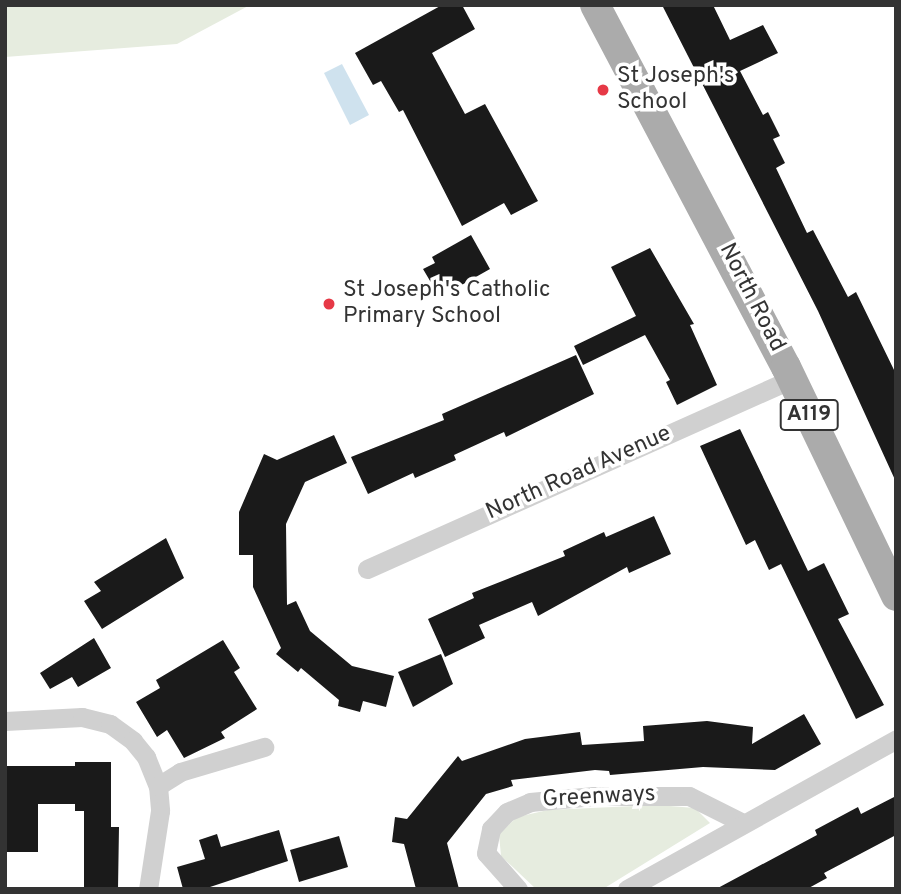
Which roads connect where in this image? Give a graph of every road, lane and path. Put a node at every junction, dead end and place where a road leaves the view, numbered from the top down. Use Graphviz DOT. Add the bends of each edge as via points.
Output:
graph roads {
  1 [pos="596,5"];
  2 [pos="792,379"];
  3 [pos="367,569"];
  4 [pos="896,596"];
  5 [pos="5,721"];
  6 [pos="896,739"];
  7 [pos="264,747"];
  8 [pos="159,786"];
  9 [pos="741,822"];
  10 [pos="148,889"];
  11 [pos="518,889"];
  12 [pos="627,889"];
  1 -- 2 [label="main road, North Road / A119"];
  2 -- 3 [label="street, North Road Avenue"];
  2 -- 4 [label="main road, North Road / A119"];
  5 -- 8 [label="street" via="50,716 110,724 146,757"];
  6 -- 9 [label="street"];
  7 -- 8 [label="street" via="180,772"];
  8 -- 10 [label="street" via="160,811"];
  9 -- 11 [label="street, Greenways" via="689,796 594,796 530,802 507,812 491,829 486,853"];
  9 -- 12 [label="street"];
}
